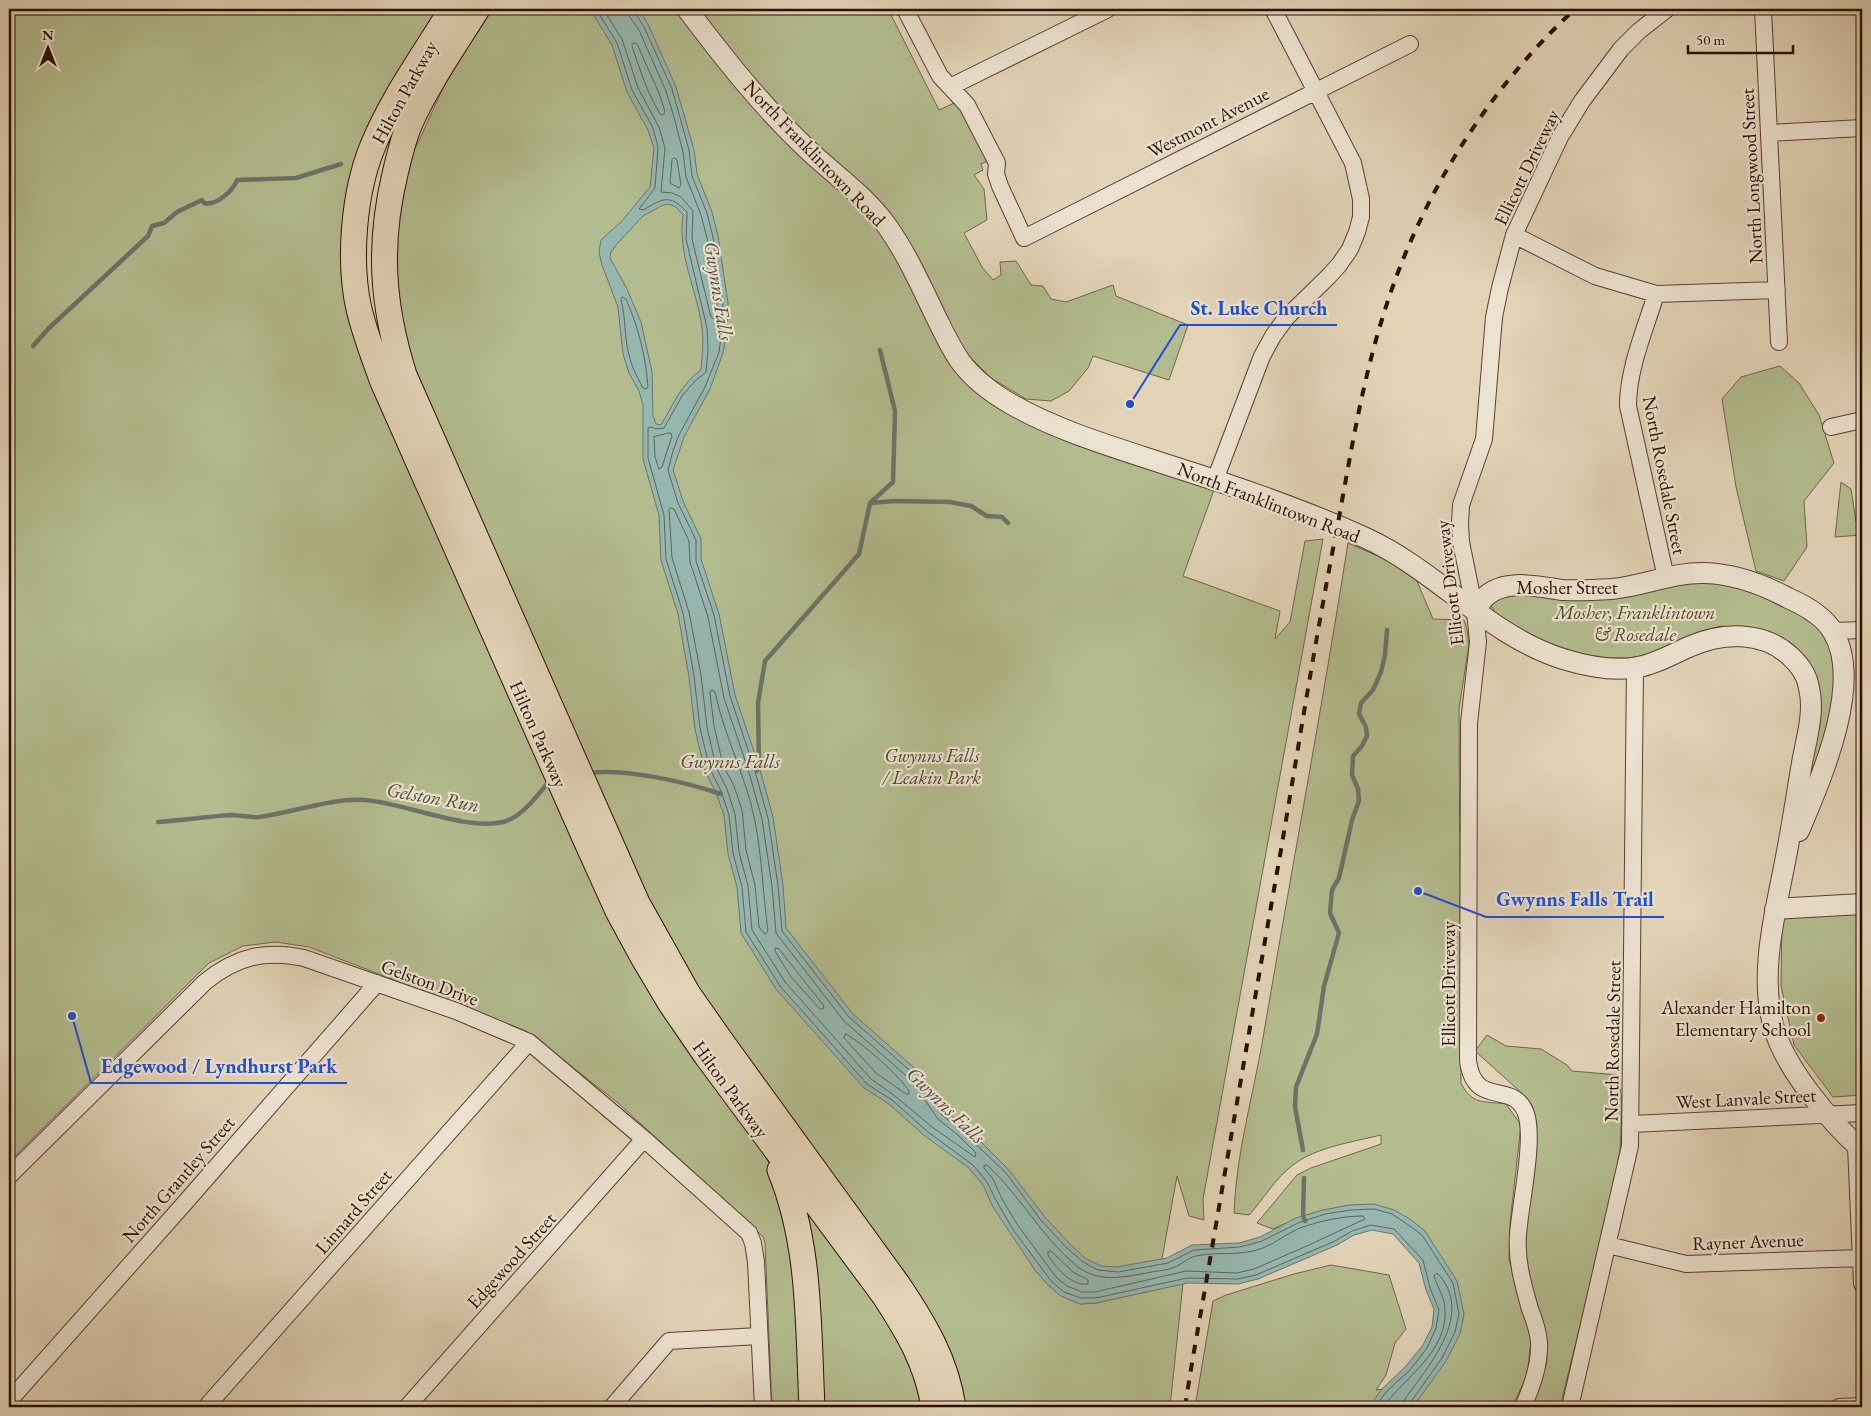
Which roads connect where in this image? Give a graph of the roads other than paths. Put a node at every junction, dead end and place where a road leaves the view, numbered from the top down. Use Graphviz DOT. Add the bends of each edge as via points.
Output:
graph roads {
  1 [pos="452,9"];
  2 [pos="477,9"];
  3 [pos="687,9"];
  4 [pos="905,9"];
  5 [pos="1108,9"];
  6 [pos="1274,9"];
  7 [pos="1667,9"];
  8 [pos="1763,9"];
  9 [pos="1410,44"];
  10 [pos="950,87"];
  11 [pos="1315,91"];
  12 [pos="1862,128"];
  13 [pos="1769,133"];
  14 [pos="1514,235"];
  15 [pos="1777,290"];
  16 [pos="1656,294"];
  17 [pos="1779,342"];
  18 [pos="1862,420"];
  19 [pos="1831,427"];
  20 [pos="1215,480"];
  21 [pos="1666,578"];
  22 [pos="1475,611"];
  23 [pos="1862,630"];
  24 [pos="1833,631"];
  25 [pos="1635,668"];
  26 [pos="550,733"];
  27 [pos="594,833"];
  28 [pos="1784,866"];
  29 [pos="1862,904"];
  30 [pos="1775,909"];
  31 [pos="377,983"];
  32 [pos="529,1042"];
  33 [pos="1862,1113"];
  34 [pos="1828,1114"];
  35 [pos="1631,1124"];
  36 [pos="644,1139"];
  37 [pos="768,1140"];
  38 [pos="1859,1148"];
  39 [pos="9,1176"];
  40 [pos="1608,1245"];
  41 [pos="1861,1258"];
  42 [pos="1862,1284"];
  43 [pos="759,1336"];
  44 [pos="940,1360"];
  45 [pos="9,1401"];
  46 [pos="1862,1406"];
  47 [pos="206,1407"];
  48 [pos="407,1407"];
  49 [pos="612,1407"];
  50 [pos="763,1407"];
  51 [pos="812,1407"];
  52 [pos="934,1407"];
  53 [pos="953,1407"];
  54 [pos="963,1407"];
  55 [pos="1523,1407"];
  56 [pos="1570,1407"];
  57 [pos="1839,1407"];
  1 -- 26 [label="main road, Hilton Parkway" via="388,115 372,149 361,187 355,226 354,267 359,307 369,345 384,382"];
  2 -- 26 [label="main road, Hilton Parkway" via="427,89 399,156 384,227 387,305 404,375"];
  3 -- 20 [label="street, North Franklintown Road" via="779,122 886,224 959,360 976,379 1011,404 1060,427"];
  4 -- 10 [label="street" via="940,76"];
  5 -- 10 [label="street"];
  6 -- 11 [label="street"];
  7 -- 14 [label="street, Ellicott Driveway" via="1621,49 1582,101 1560,137"];
  8 -- 13 [label="street, North Longwood Street"];
  9 -- 11 [label="street, Westmont Avenue"];
  10 -- 11 [label="street, Westmont Avenue" via="967,105 997,163 1000,186 1024,238"];
  11 -- 20 [label="street" via="1353,163 1361,199 1357,232 1339,265 1286,318 1273,336 1262,356"];
  12 -- 13 [label="street"];
  13 -- 15 [label="street, North Longwood Street"];
  14 -- 16 [label="street" via="1595,276"];
  14 -- 22 [label="street, Ellicott Driveway" via="1494,317 1484,439 1461,505 1461,542"];
  15 -- 16 [label="street"];
  15 -- 17 [label="street, North Longwood Street"];
  16 -- 21 [label="street, North Rosedale Street" via="1631,373 1628,406"];
  18 -- 19 [label="street"];
  20 -- 22 [label="street, North Franklintown Road" via="1320,519 1391,550"];
  21 -- 22 [label="street, Mosher Street" via="1614,589 1580,591 1538,585 1513,586 1494,590"];
  21 -- 24 [label="street, Mosher Street" via="1706,573 1746,579 1808,608"];
  22 -- 25 [label="street, North Franklintown Road" via="1500,629 1558,657 1600,667"];
  22 -- 55 [label="street, Ellicott Driveway" via="1478,642 1468,733 1468,1060 1473,1081 1487,1091 1514,1098 1525,1111 1528,1121 1517,1256 1536,1328 1539,1353 1538,1367"];
  23 -- 24 [label="street"];
  24 -- 28 [label="street, North Franklintown Road" via="1844,675 1842,711 1812,800"];
  25 -- 28 [label="street, North Franklintown Road" via="1697,643 1731,636 1766,640 1795,660 1806,676 1811,709"];
  25 -- 35 [label="street, North Rosedale Street"];
  26 -- 27 [label="main road, Hilton Parkway"];
  27 -- 37 [label="main road, Hilton Parkway" via="618,911 671,1004"];
  27 -- 44 [label="main road, Hilton Parkway" via="688,994 898,1285 925,1326"];
  28 -- 30 [label="street, North Franklintown Road"];
  29 -- 30 [label="street"];
  30 -- 34 [label="street, North Franklintown Road" via="1768,986 1774,1032 1787,1059"];
  31 -- 32 [label="street, Gelston Drive"];
  31 -- 39 [label="street, Gelston Drive" via="284,954 251,957 227,966 205,982"];
  31 -- 45 [label="street, North Grantley Street"];
  32 -- 36 [label="street, Gelston Drive"];
  32 -- 47 [label="street, Linnard Street"];
  33 -- 34 [label="street, West Lanvale Street"];
  34 -- 35 [label="street, West Lanvale Street"];
  34 -- 38 [label="street, North Franklintown Road"];
  35 -- 40 [label="street, North Rosedale Street" via="1630,1146"];
  36 -- 43 [label="street, Gelston Drive" via="749,1234 756,1254"];
  36 -- 48 [label="street, Edgewood Street"];
  37 -- 51 [label="main road" via="793,1202 802,1244"];
  37 -- 52 [label="main road, Hilton Parkway" via="884,1295 909,1334 923,1365"];
  38 -- 41 [label="street"];
  40 -- 41 [label="street, Rayner Avenue" via="1686,1264"];
  40 -- 56 [label="street, North Rosedale Street"];
  41 -- 42 [label="street"];
  43 -- 49 [label="street" via="669,1340"];
  43 -- 50 [label="street, Gelston Drive"];
  44 -- 53 [label="main road, Hilton Parkway"];
  44 -- 54 [label="main road"];
  46 -- 57 [label="street"];
}
